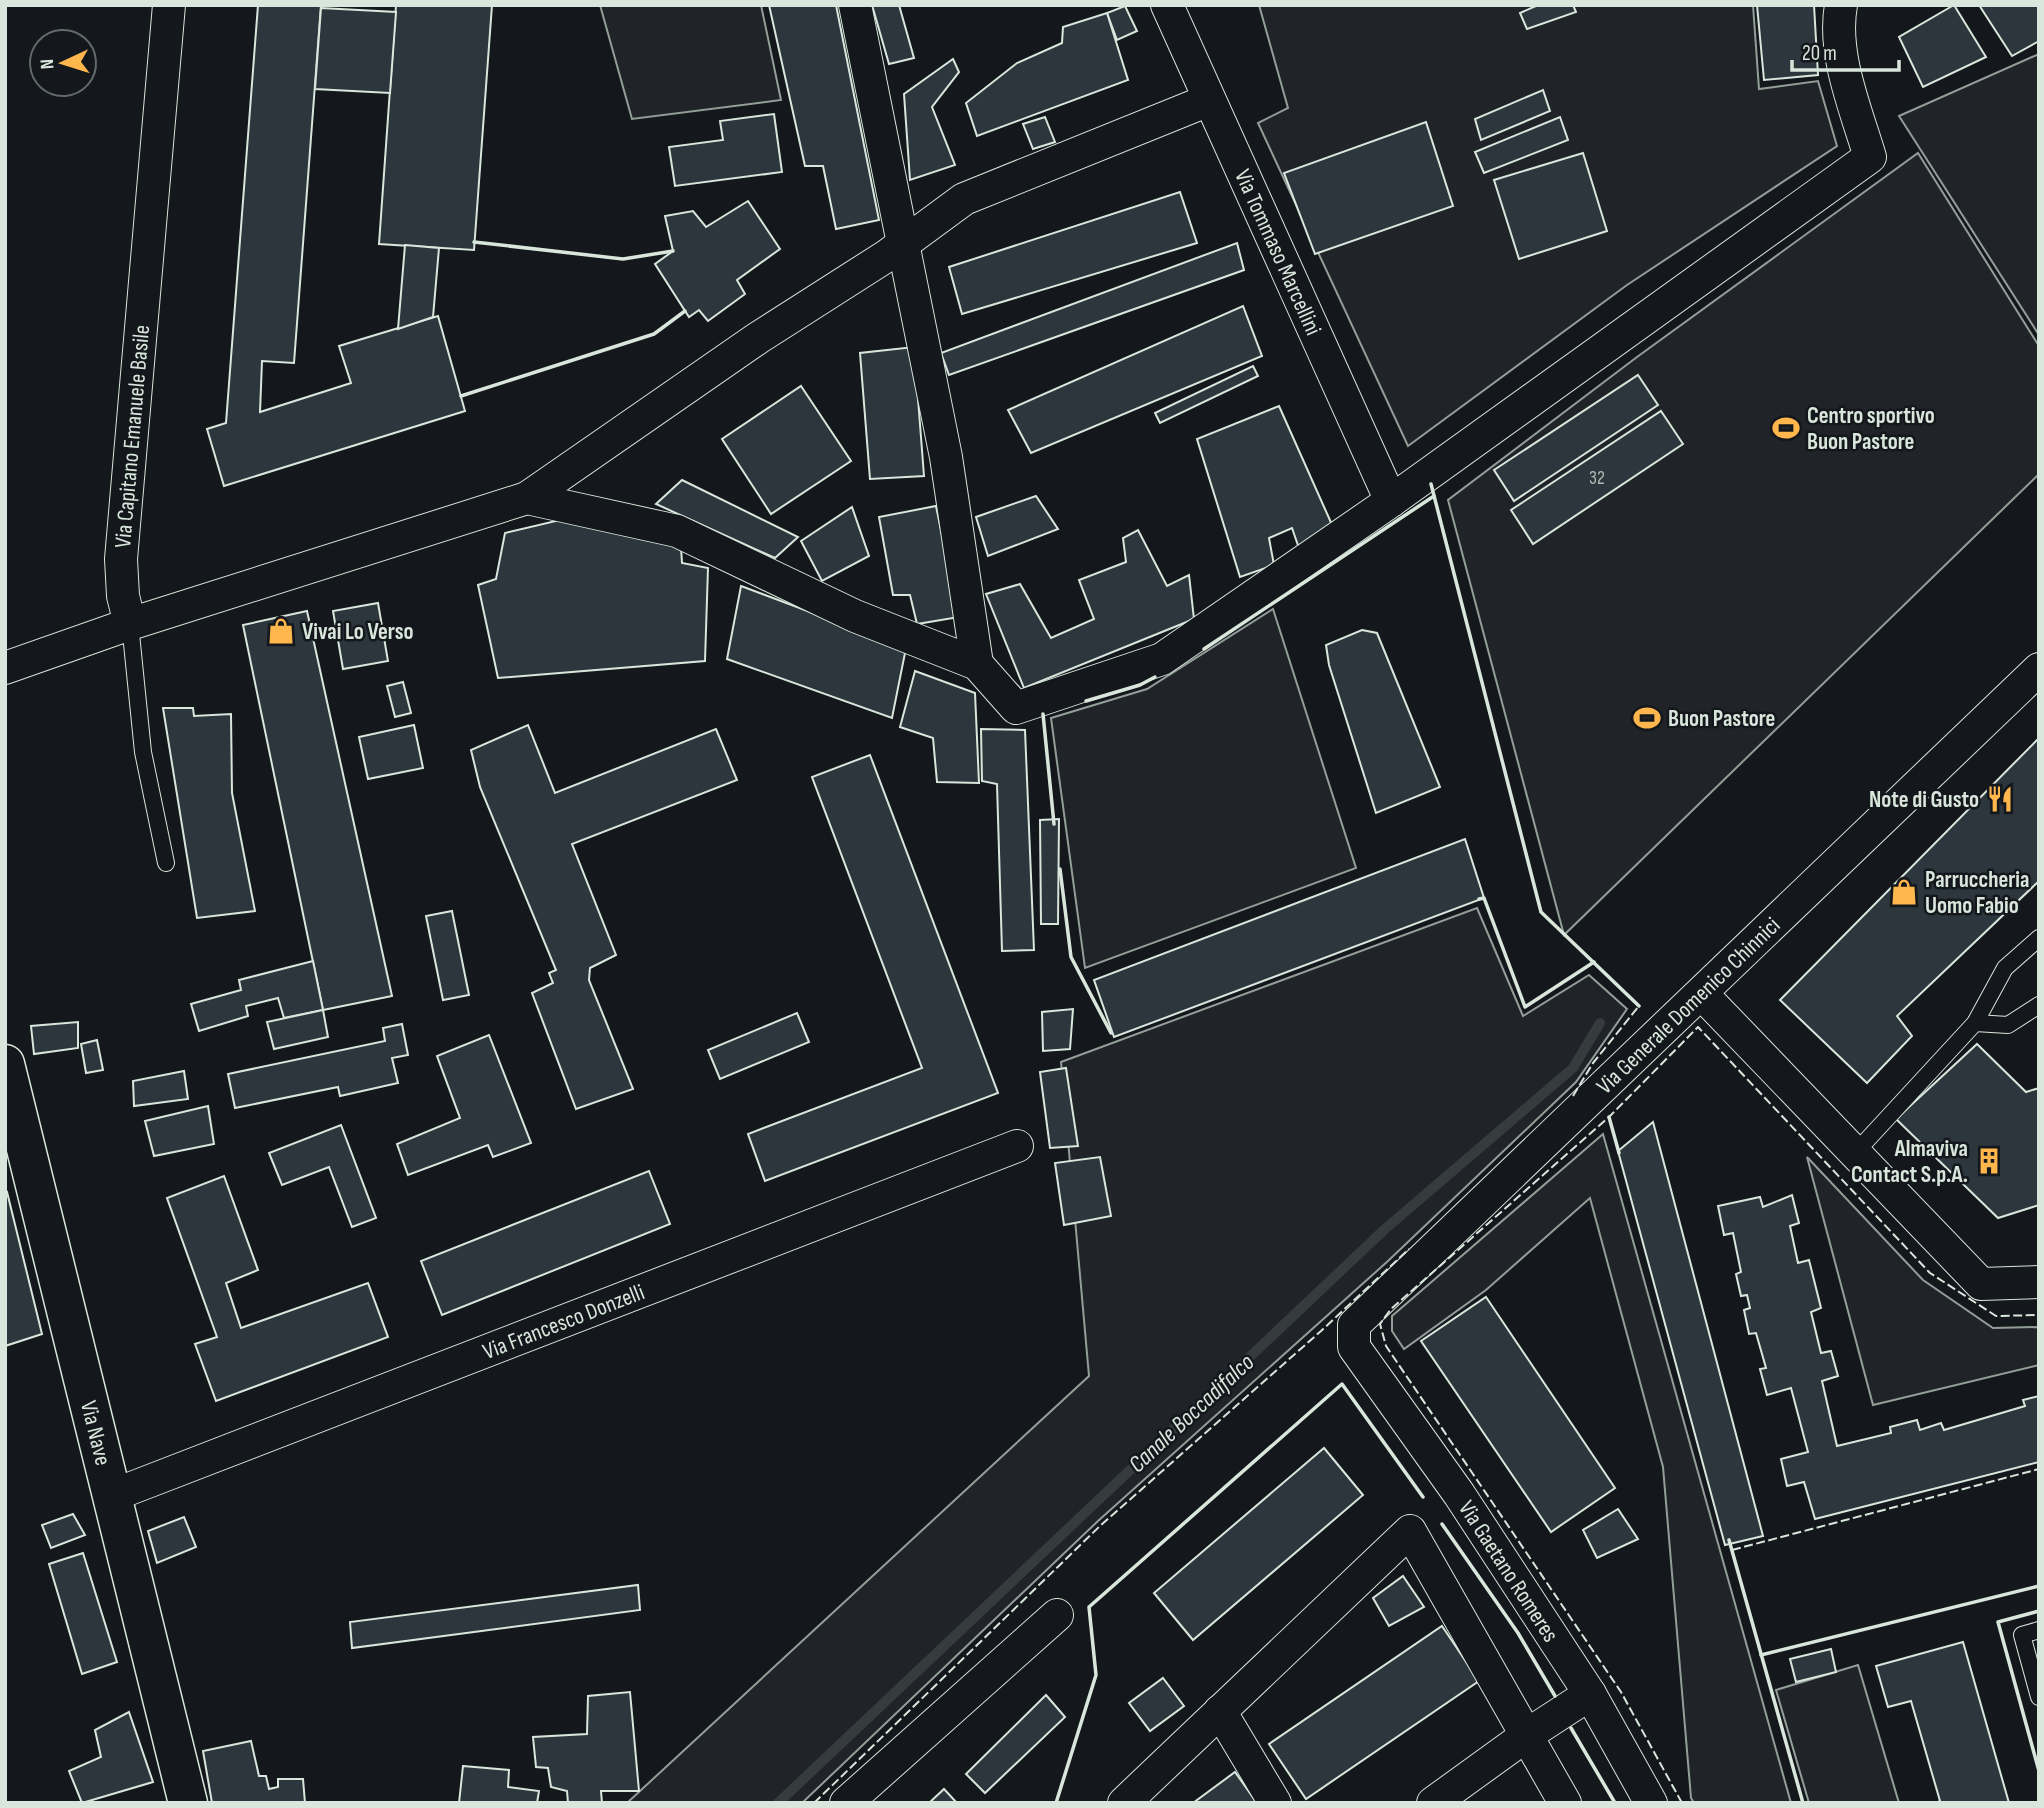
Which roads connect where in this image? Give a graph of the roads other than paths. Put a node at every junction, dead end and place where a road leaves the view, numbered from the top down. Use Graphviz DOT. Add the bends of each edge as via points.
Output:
graph roads {
  1 [pos="169,5"];
  2 [pos="855,5"];
  3 [pos="1167,5"];
  4 [pos="1841,5"];
  5 [pos="1209,100"];
  6 [pos="904,243"];
  7 [pos="527,498"];
  8 [pos="1391,501"];
  9 [pos="130,624"];
  10 [pos="977,664"];
  11 [pos="5,668"];
  12 [pos="2039,668"];
  13 [pos="166,863"];
  14 [pos="2039,938"];
  15 [pos="1702,994"];
  16 [pos="2039,1005"];
  17 [pos="1975,1023"];
  18 [pos="8,1087"];
  19 [pos="1017,1146"];
  20 [pos="1855,1153"];
  21 [pos="2039,1282"];
  22 [pos="1354,1347"];
  23 [pos="111,1496"];
  24 [pos="1057,1615"];
  25 [pos="2039,1630"];
  26 [pos="1590,1694"];
  27 [pos="2039,1697"];
  28 [pos="1220,1711"];
  29 [pos="1527,1735"];
  30 [pos="188,1803"];
  31 [pos="846,1803"];
  32 [pos="1124,1803"];
  33 [pos="1275,1803"];
  34 [pos="1433,1803"];
  35 [pos="1565,1803"];
  36 [pos="1651,1803"];
  1 -- 9 [label="street, Via Capitano Emanuele Basile" via="121,559"];
  2 -- 6 [label="street"];
  3 -- 5 [label="street, Via Tommaso Marcellini"];
  4 -- 8 [label="street" via="1838,23 1850,93 1870,156"];
  5 -- 6 [label="street" via="964,199"];
  5 -- 8 [label="street, Via Tommaso Marcellini"];
  6 -- 7 [label="street"];
  6 -- 10 [label="street" via="946,457"];
  7 -- 9 [label="street"];
  7 -- 10 [label="street" via="677,531 855,616"];
  8 -- 10 [label="street" via="1162,659 1016,708"];
  9 -- 11 [label="street"];
  9 -- 13 [label="lane, Via Capitano Emanuele Basile" via="143,752"];
  12 -- 15 [label="street, Via Generale Domenico Chinnici"];
  14 -- 17 [label="lane" via="2004,968"];
  15 -- 20 [label="street"];
  15 -- 22 [label="street, Via Generale Domenico Chinnici" via="1368,1309 1354,1325"];
  16 -- 17 [label="lane" via="2008,1025"];
  17 -- 20 [label="lane"];
  18 -- 23 [label="street, Via Nave"];
  19 -- 23 [label="street, Via Francesco Donzelli"];
  20 -- 21 [label="street" via="1981,1284"];
  22 -- 26 [label="street, Via Gaetano Romeres" via="1459,1494"];
  23 -- 30 [label="street, Via Nave"];
  24 -- 31 [label="street"];
  25 -- 27 [label="lane" via="2022,1635"];
  26 -- 29 [label="street"];
  26 -- 36 [label="street, Via Gaetano Romeres"];
  28 -- 29 [label="street" via="1410,1531"];
  28 -- 32 [label="street"];
  28 -- 33 [label="street"];
  29 -- 34 [label="street"];
  29 -- 35 [label="street"];
}
